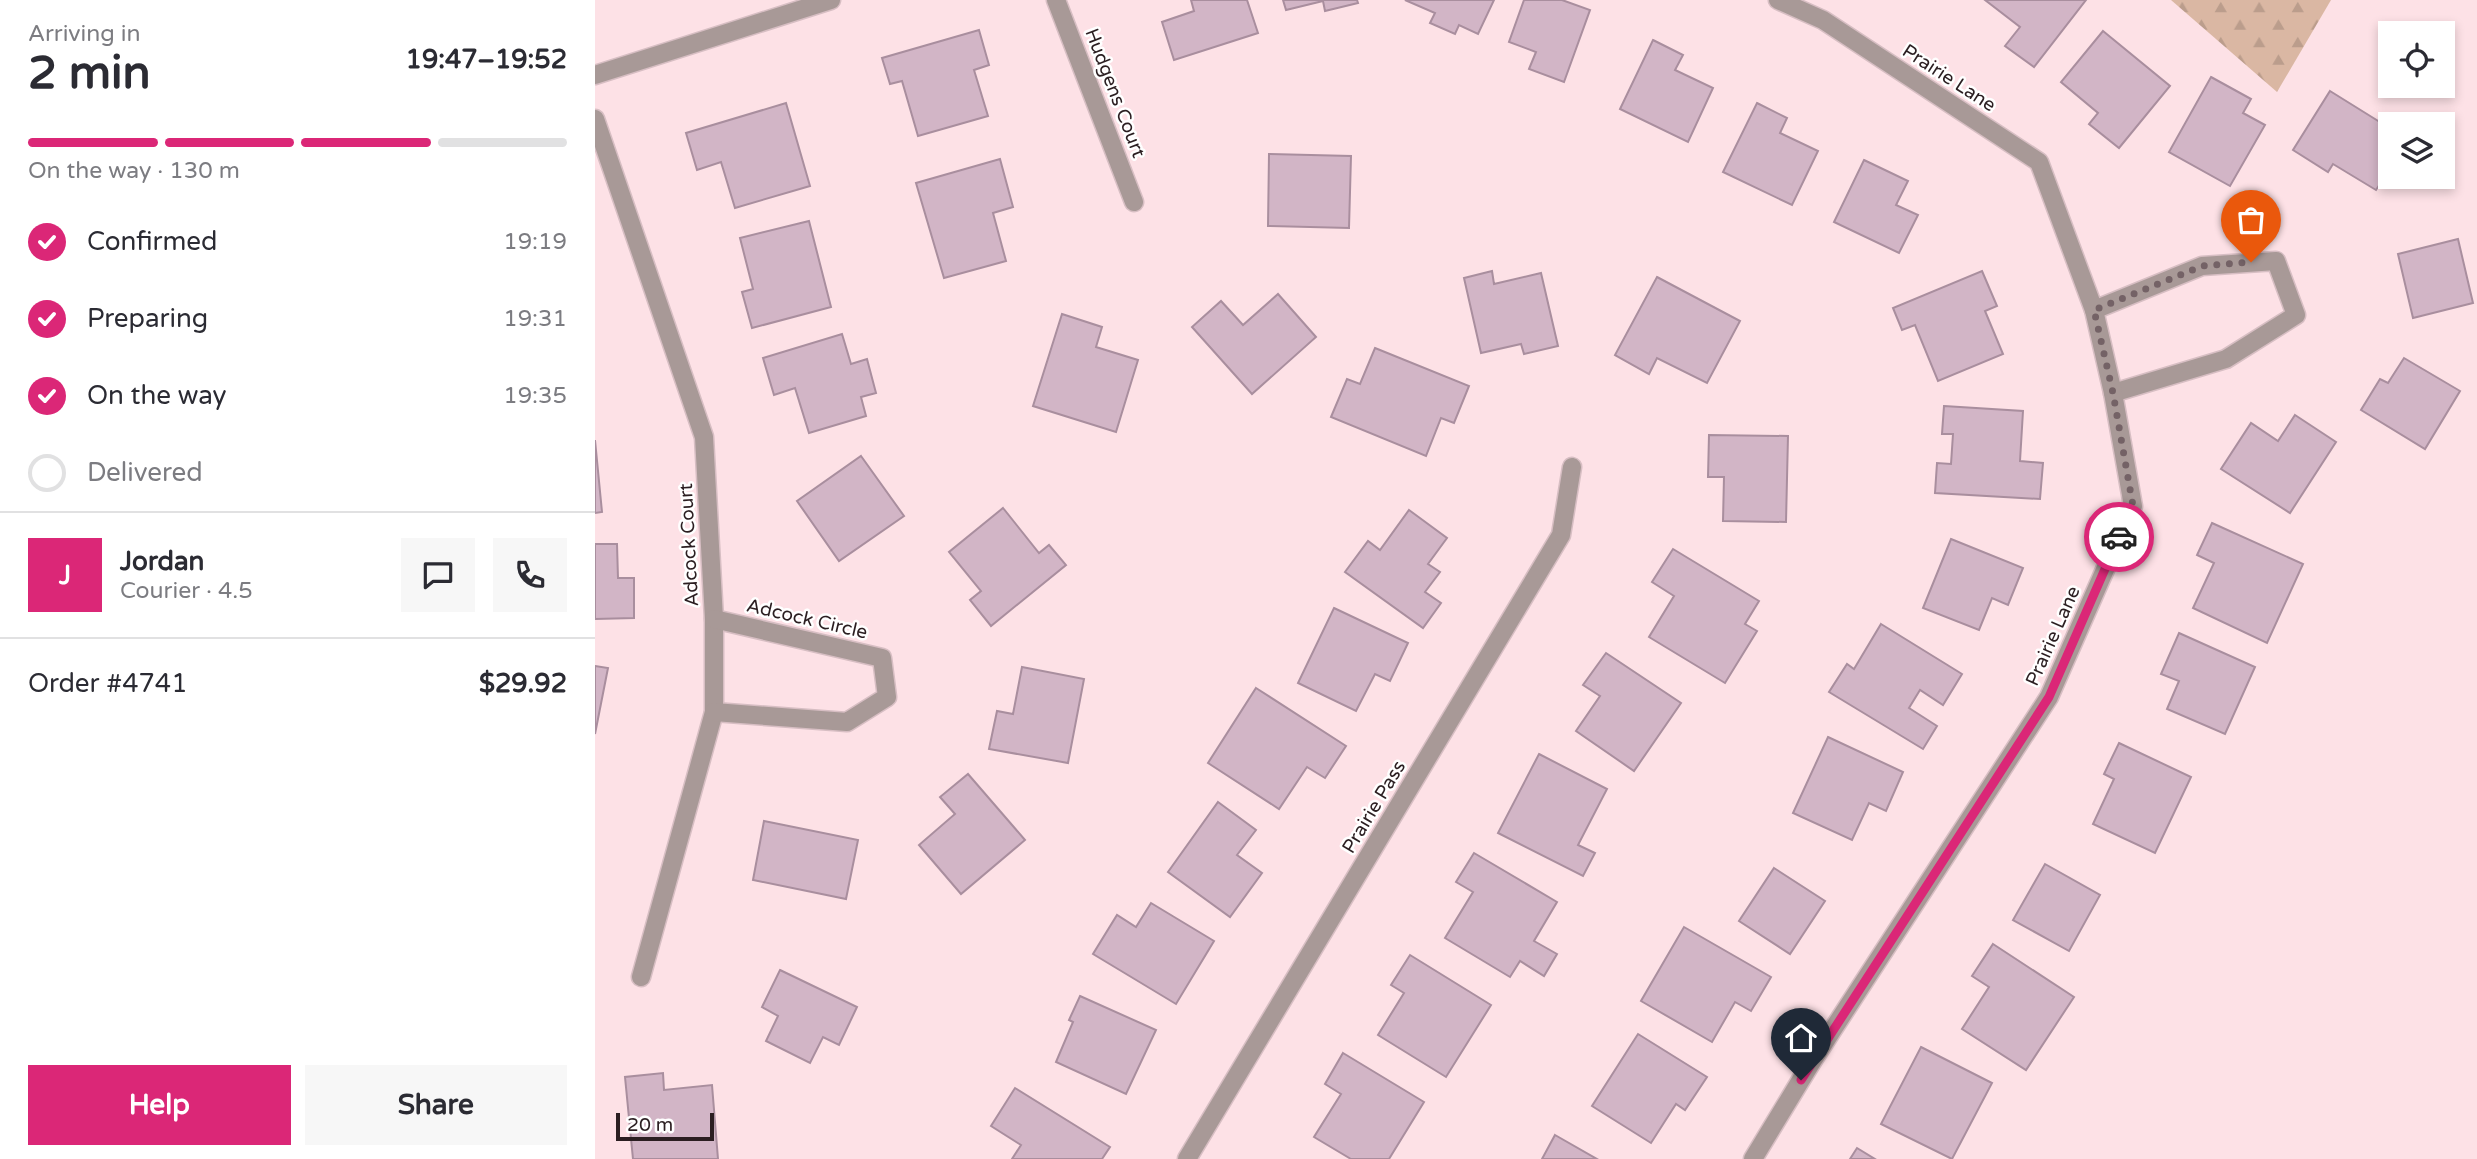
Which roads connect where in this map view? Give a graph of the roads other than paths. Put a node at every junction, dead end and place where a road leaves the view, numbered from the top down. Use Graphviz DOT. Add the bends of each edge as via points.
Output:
graph roads {
  1 [pos="831,0"];
  2 [pos="1056,0"];
  3 [pos="1778,0"];
  4 [pos="595,75"];
  5 [pos="595,119"];
  6 [pos="1134,202"];
  7 [pos="2094,310"];
  8 [pos="2113,393"];
  9 [pos="1571,467"];
  10 [pos="714,619"];
  11 [pos="714,712"];
  12 [pos="641,977"];
  13 [pos="1187,1159"];
  14 [pos="1753,1159"];
  1 -- 4 [label="street"];
  2 -- 6 [label="street, Hudgens Court"];
  3 -- 7 [label="street, Prairie Lane" via="1823,20 2039,163"];
  5 -- 10 [label="street, Adcock Court" via="704,437"];
  7 -- 8 [label="street, Prairie Lane"];
  7 -- 8 [label="street" via="2202,266 2276,261 2295,315 2226,359"];
  8 -- 14 [label="street, Prairie Lane" via="2133,506 2049,697 1812,1060"];
  9 -- 13 [label="street, Prairie Pass" via="1562,535"];
  10 -- 11 [label="street, Adcock Court"];
  10 -- 11 [label="street, Adcock Circle" via="882,658 887,697 847,722"];
  11 -- 12 [label="street, Adcock Court"];
}
